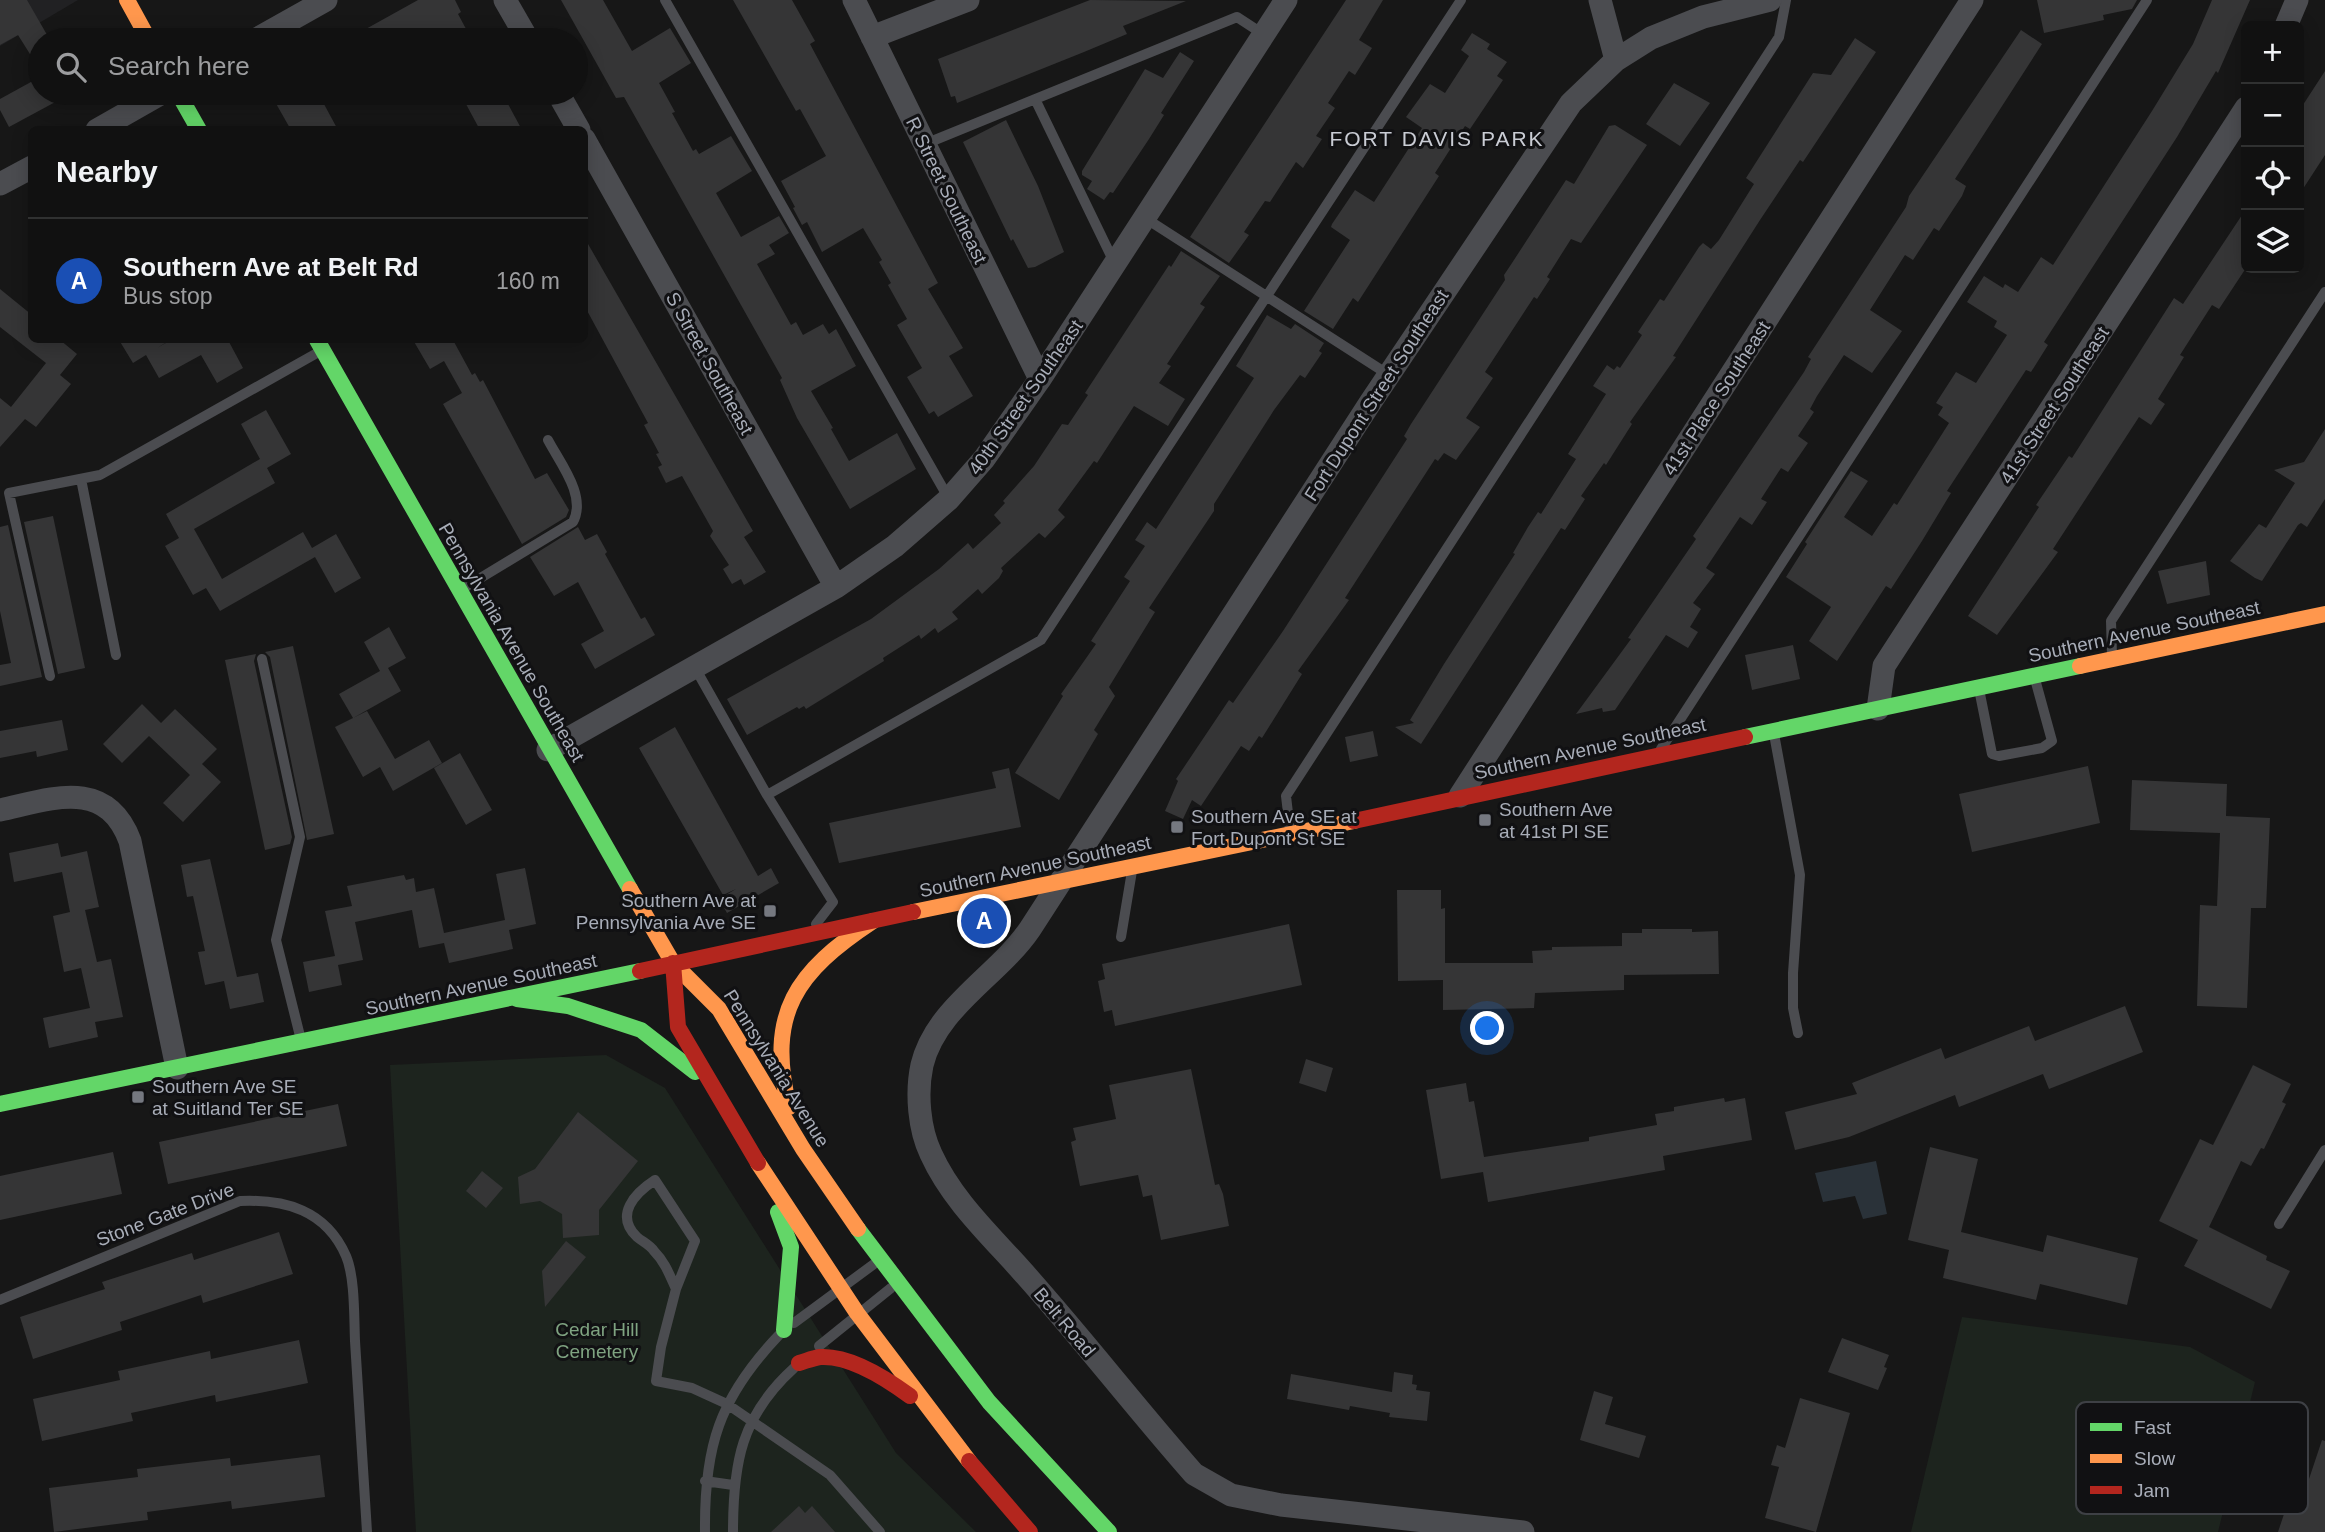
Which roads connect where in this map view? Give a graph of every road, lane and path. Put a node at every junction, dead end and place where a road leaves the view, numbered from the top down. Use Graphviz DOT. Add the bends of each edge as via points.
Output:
graph roads {
  1 [pos="127,0"];
  2 [pos="326,0"];
  3 [pos="505,0"];
  4 [pos="665,0"];
  5 [pos="854,0"];
  6 [pos="968,0"];
  7 [pos="1286,0"];
  8 [pos="1461,0"];
  9 [pos="1600,0"];
  10 [pos="1770,0"];
  11 [pos="1786,0"];
  12 [pos="1972,0"];
  13 [pos="2147,0"];
  14 [pos="2297,0"];
  15 [pos="1733,4"];
  16 [pos="2288,21"];
  17 [pos="142,28"];
  18 [pos="276,28"];
  19 [pos="521,28"];
  20 [pos="1264,34"];
  21 [pos="872,37"];
  22 [pos="1616,60"];
  23 [pos="1035,99"];
  24 [pos="141,105"];
  25 [pos="185,105"];
  26 [pos="565,105"];
  27 [pos="2241,116"];
  28 [pos="104,126"];
  29 [pos="197,126"];
  30 [pos="577,126"];
  31 [pos="925,144"];
  32 [pos="588,146"];
  33 [pos="28,169"];
  34 [pos="0,184"];
  35 [pos="1145,218"];
  36 [pos="1115,264"];
  37 [pos="2325,292"];
  38 [pos="1267,296"];
  39 [pos="320,344"];
  40 [pos="1389,375"];
  41 [pos="1040,379"];
  42 [pos="548,440"];
  43 [pos="81,479"];
  44 [pos="949,499"];
  45 [pos="836,587"];
  46 [pos="458,591"];
  47 [pos="2325,614"];
  48 [pos="116,654"];
  49 [pos="2112,658"];
  50 [pos="262,659"];
  51 [pos="694,666"];
  52 [pos="50,676"];
  53 [pos="2034,677"];
  54 [pos="1979,688"];
  55 [pos="1878,709"];
  56 [pos="1773,732"];
  57 [pos="548,750"];
  58 [pos="1656,756"];
  59 [pos="766,795"];
  60 [pos="1460,796"];
  61 [pos="0,810"];
  62 [pos="1290,833"];
  63 [pos="1132,866"];
  64 [pos="1059,882"];
  65 [pos="873,921"];
  66 [pos="809,933"];
  67 [pos="1121,937"];
  68 [pos="673,963"];
  69 [pos="517,999"];
  70 [pos="1798,1033"];
  71 [pos="302,1042"];
  72 [pos="177,1068"];
  73 [pos="713,1087"];
  74 [pos="0,1104"];
  75 [pos="803,1149"];
  76 [pos="2325,1150"];
  77 [pos="761,1168"];
  78 [pos="2279,1224"];
  79 [pos="879,1260"];
  80 [pos="897,1284"];
  81 [pos="841,1288"];
  82 [pos="676,1289"];
  83 [pos="0,1300"];
  84 [pos="858,1313"];
  85 [pos="784,1330"];
  86 [pos="799,1363"];
  87 [pos="727,1404"];
  88 [pos="928,1409"];
  89 [pos="751,1421"];
  90 [pos="705,1481"];
  91 [pos="733,1485"];
  92 [pos="367,1532"];
  93 [pos="705,1532"];
  94 [pos="733,1532"];
  95 [pos="880,1532"];
  96 [pos="1030,1532"];
  97 [pos="1110,1532"];
  98 [pos="1523,1532"];
  1 -- 17 [label="main road"];
  2 -- 18 [label="street"];
  3 -- 19 [label="street"];
  4 -- 44 [label="lane"];
  5 -- 21 [label="street, R Street Southeast"];
  6 -- 21 [label="street"];
  7 -- 20 [label="street, 40th Street Southeast"];
  8 -- 38 [label="lane"];
  9 -- 22 [label="street"];
  10 -- 15 [label="street, Fort Dupont Street Southeast"];
  11 -- 62 [label="lane" via="1779,37 1286,796"];
  12 -- 60 [label="street, 41st Place Southeast"];
  13 -- 58 [label="lane"];
  14 -- 16 [label="street"];
  15 -- 22 [label="street, Fort Dupont Street Southeast" via="1651,38"];
  20 -- 23 [label="lane" via="1237,17"];
  20 -- 35 [label="street, 40th Street Southeast"];
  21 -- 31 [label="street, R Street Southeast"];
  22 -- 40 [label="street, Fort Dupont Street Southeast" via="1557,121"];
  23 -- 31 [label="lane"];
  23 -- 36 [label="lane"];
  24 -- 28 [label="street"];
  25 -- 29 [label="main road"];
  26 -- 30 [label="street"];
  27 -- 55 [label="street, 41st Street Southeast" via="1884,666"];
  31 -- 41 [label="street, R Street Southeast"];
  32 -- 45 [label="street, S Street Southeast"];
  33 -- 34 [label="street"];
  35 -- 36 [label="street, 40th Street Southeast"];
  35 -- 38 [label="lane"];
  36 -- 41 [label="street, 40th Street Southeast"];
  37 -- 49 [label="lane" via="2111,621"];
  38 -- 40 [label="lane"];
  38 -- 59 [label="lane" via="1041,640"];
  39 -- 43 [label="lane" via="100,475"];
  39 -- 46 [label="main road, Pennsylvania Avenue Southeast"];
  40 -- 64 [label="street, Fort Dupont Street Southeast"];
  41 -- 44 [label="street, 40th Street Southeast" via="985,459"];
  42 -- 46 [label="lane" via="576,495 573,522"];
  43 -- 48 [label="lane"];
  43 -- 52 [label="lane" via="9,493"];
  44 -- 45 [label="street, 40th Street Southeast" via="902,541"];
  45 -- 51 [label="street, 40th Street Southeast"];
  46 -- 57 [label="main road, Pennsylvania Avenue Southeast"];
  47 -- 49 [label="main road, Southern Avenue Southeast"];
  49 -- 53 [label="main road, Southern Avenue Southeast"];
  50 -- 71 [label="lane" via="300,837 276,940"];
  51 -- 57 [label="street, 40th Street Southeast"];
  51 -- 59 [label="lane"];
  53 -- 54 [label="main road, Southern Avenue Southeast"];
  53 -- 54 [label="lane" via="2052,741 2042,748 1992,754"];
  54 -- 55 [label="main road, Southern Avenue Southeast"];
  55 -- 56 [label="main road, Southern Avenue Southeast"];
  56 -- 58 [label="main road, Southern Avenue Southeast"];
  56 -- 70 [label="lane" via="1800,875 1793,973"];
  57 -- 68 [label="main road, Pennsylvania Avenue Southeast"];
  58 -- 60 [label="main road, Southern Avenue Southeast"];
  59 -- 66 [label="lane" via="833,902"];
  60 -- 62 [label="main road, Southern Avenue Southeast"];
  61 -- 72 [label="street" via="77,796 103,805 120,820 130,841"];
  62 -- 63 [label="main road, Southern Avenue Southeast"];
  63 -- 64 [label="main road, Southern Avenue Southeast"];
  63 -- 67 [label="lane"];
  64 -- 65 [label="main road, Southern Avenue Southeast"];
  64 -- 98 [label="street, Belt Road" via="1022,941 951,1013 922,1064 919,1102 930,1153 976,1223 1194,1474 1211,1486 1281,1505"];
  65 -- 66 [label="main road, Southern Avenue Southeast"];
  65 -- 75 [label="main road" via="843,939 811,970 792,997 779,1032 781,1082"];
  66 -- 68 [label="main road, Southern Avenue Southeast"];
  68 -- 69 [label="main road, Southern Avenue Southeast"];
  68 -- 73 [label="main road" via="677,1027"];
  68 -- 75 [label="main road, Pennsylvania Avenue" via="719,1009"];
  69 -- 71 [label="main road, Southern Avenue Southeast"];
  69 -- 73 [label="main road" via="568,1006 641,1030"];
  71 -- 72 [label="main road, Southern Avenue Southeast"];
  72 -- 74 [label="main road, Southern Avenue Southeast"];
  73 -- 77 [label="main road"];
  75 -- 79 [label="main road, Pennsylvania Avenue"];
  76 -- 78 [label="lane"];
  77 -- 81 [label="main road"];
  77 -- 85 [label="main road" via="791,1247"];
  79 -- 80 [label="main road, Pennsylvania Avenue"];
  79 -- 81 [label="lane"];
  80 -- 84 [label="lane"];
  80 -- 97 [label="main road, Pennsylvania Avenue" via="1075,1504"];
  81 -- 84 [label="main road"];
  81 -- 85 [label="lane"];
  82 -- 82 [label="lane" via="654,1250 635,1235 628,1222 628,1207 637,1192 655,1180 695,1241"];
  82 -- 87 [label="lane" via="656,1381 692,1388"];
  83 -- 92 [label="lane, Stone Gate Drive" via="240,1201 292,1204 313,1217 346,1256"];
  84 -- 86 [label="lane"];
  84 -- 88 [label="main road"];
  85 -- 87 [label="lane" via="752,1364"];
  86 -- 88 [label="main road" via="822,1357 862,1369 890,1380"];
  86 -- 89 [label="lane" via="770,1390"];
  87 -- 89 [label="lane"];
  87 -- 90 [label="lane"];
  88 -- 96 [label="main road"];
  89 -- 91 [label="lane"];
  89 -- 95 [label="lane" via="830,1475"];
  90 -- 91 [label="lane"];
  90 -- 93 [label="lane"];
  91 -- 94 [label="lane"];
}
